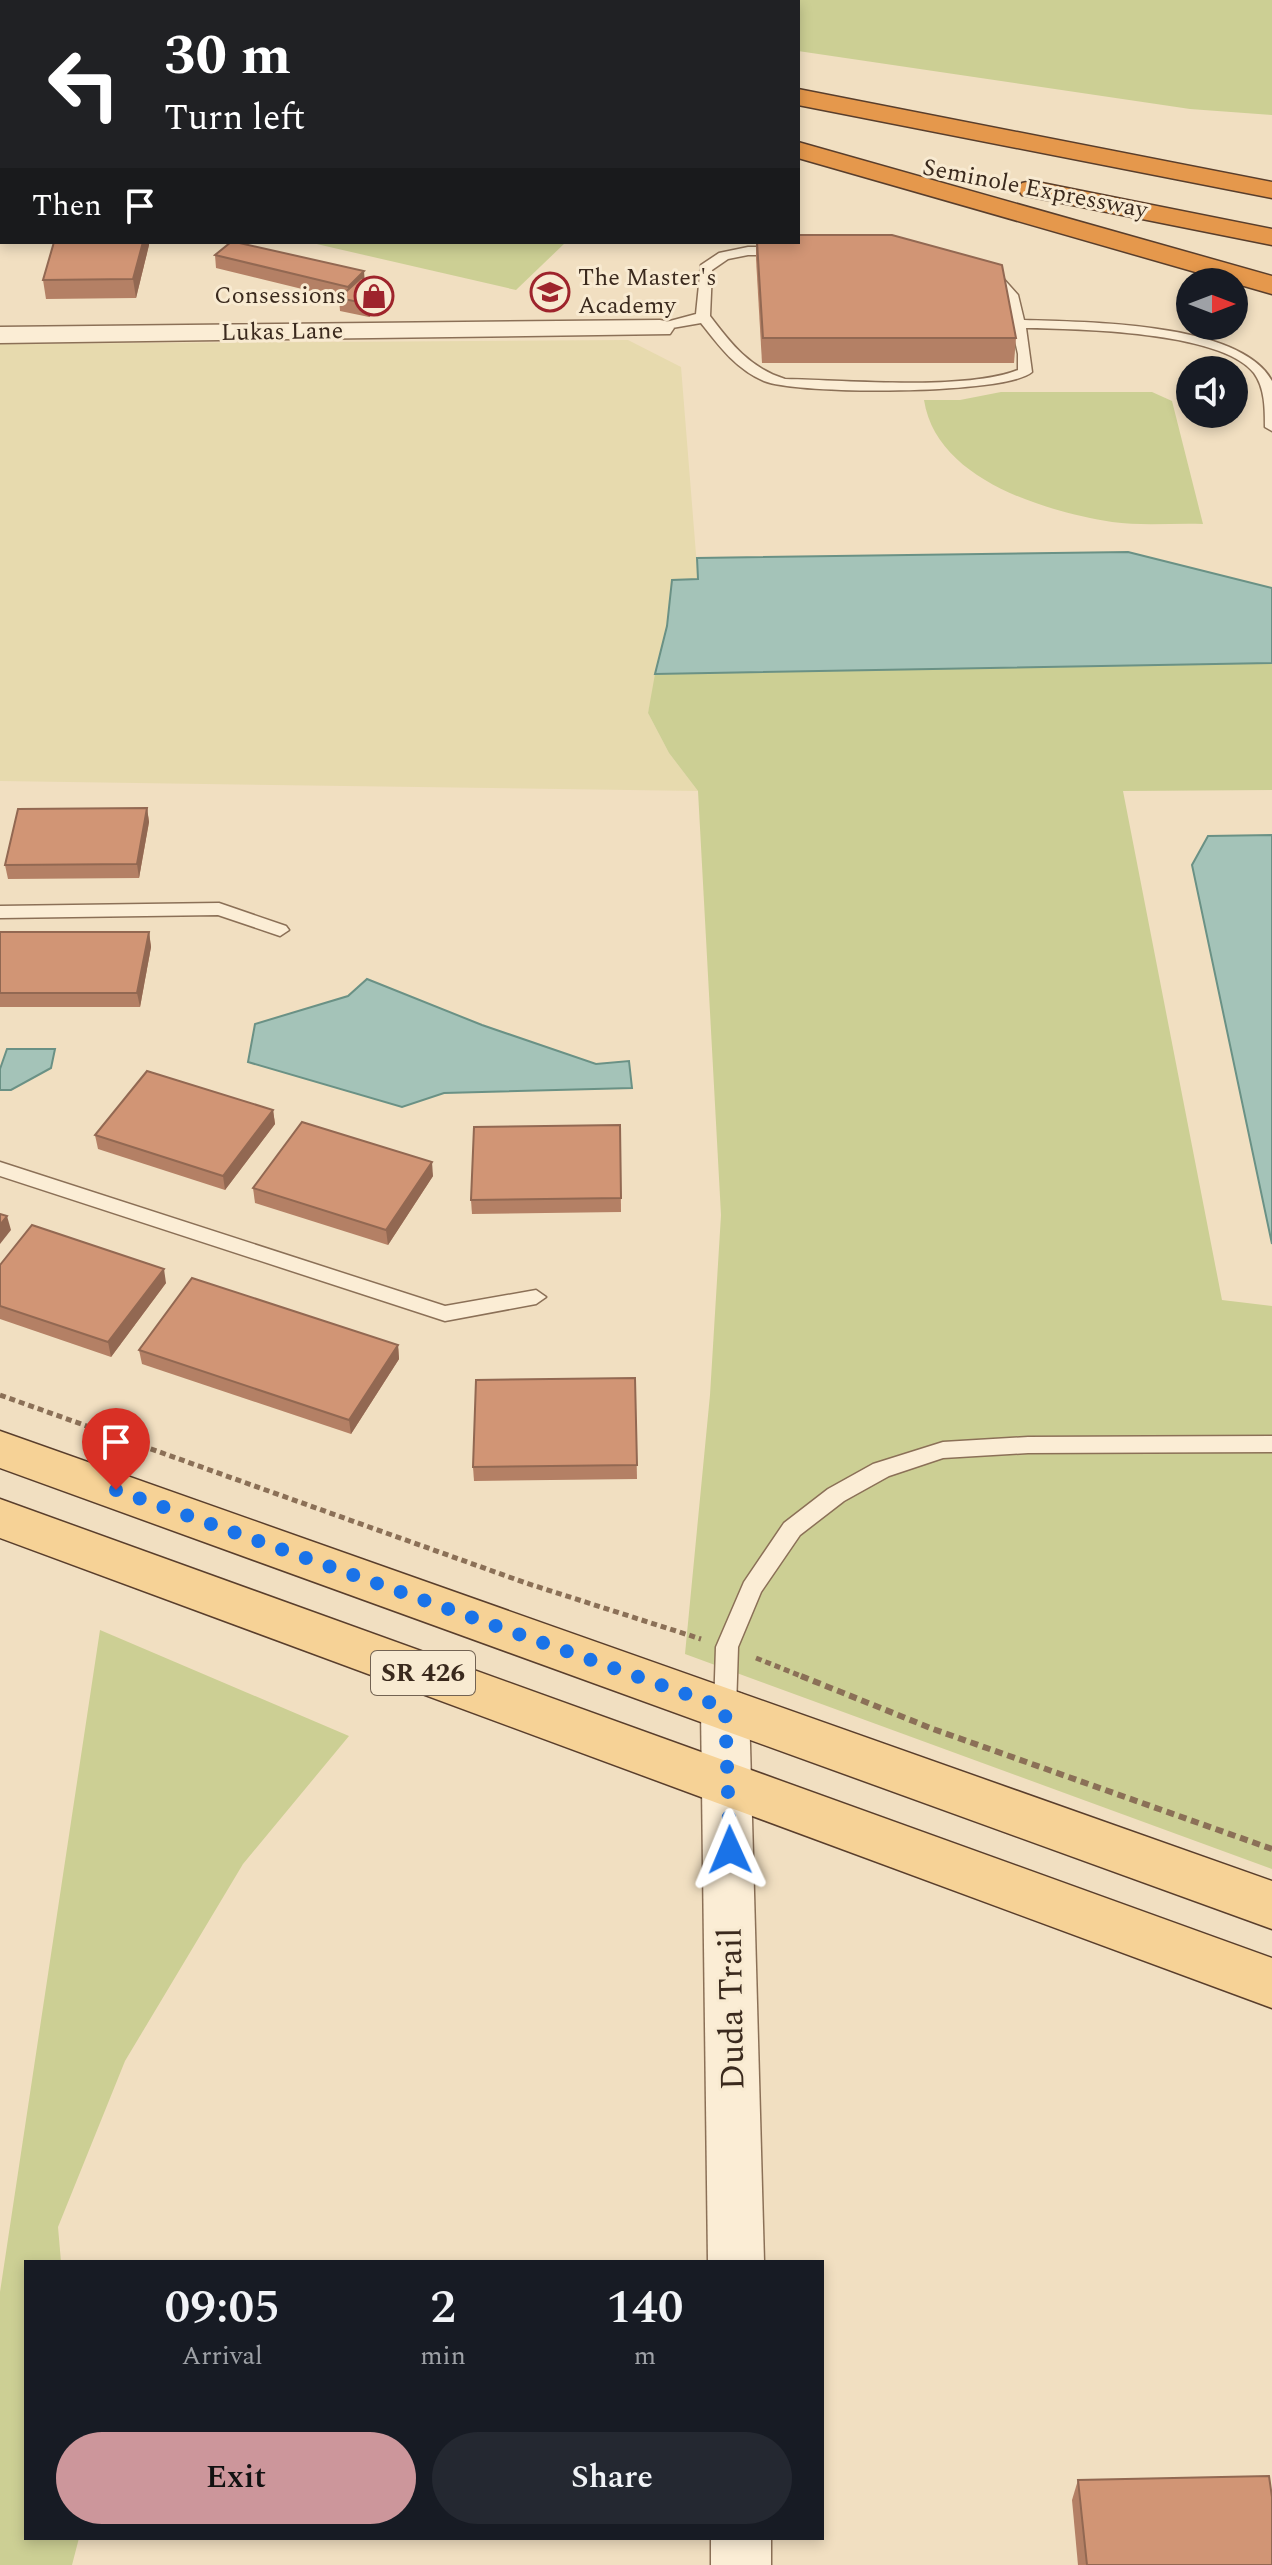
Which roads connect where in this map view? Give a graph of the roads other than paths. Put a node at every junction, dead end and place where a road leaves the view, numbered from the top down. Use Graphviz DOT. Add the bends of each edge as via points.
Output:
graph roads {
  1 [pos="800,97"];
  2 [pos="939,125"];
  3 [pos="800,142"];
  4 [pos="800,151"];
  5 [pos="1272,163"];
  6 [pos="1272,190"];
  7 [pos="1272,237"];
  8 [pos="1272,285"];
  9 [pos="703,316"];
  10 [pos="1018,324"];
  11 [pos="660,328"];
  12 [pos="0,335"];
  13 [pos="1272,427"];
  14 [pos="0,912"];
  15 [pos="280,930"];
  16 [pos="0,1169"];
  17 [pos="536,1297"];
  18 [pos="1272,1444"];
  19 [pos="0,1449"];
  20 [pos="5,1525"];
  21 [pos="725,1708"];
  22 [pos="729,1784"];
  23 [pos="1272,1905"];
  24 [pos="1272,1983"];
  25 [pos="736,2260"];
  26 [pos="741,2540"];
  27 [pos="741,2565"];
  1 -- 2 [label="highway, Seminole Expressway"];
  2 -- 5 [label="highway"];
  2 -- 6 [label="highway, Seminole Expressway"];
  3 -- 7 [label="highway, Seminole Expressway"];
  4 -- 8 [label="highway"];
  9 -- 10 [label="lane" via="706,268 724,256 748,251 889,251 996,279 1011,295"];
  9 -- 10 [label="lane" via="742,365 759,377 784,383 958,383 1017,377 1025,372"];
  9 -- 11 [label="lane"];
  10 -- 13 [label="lane" via="1143,332 1239,354 1259,370 1268,386"];
  11 -- 12 [label="street, Lukas Lane"];
  14 -- 15 [label="lane" via="219,909"];
  16 -- 17 [label="lane" via="445,1314"];
  18 -- 21 [label="lane" via="943,1450 881,1470 836,1495 792,1529 752,1588 727,1647"];
  19 -- 21 [label="main road, SR 426"];
  20 -- 22 [label="main road, SR 426"];
  21 -- 22 [label="street, Duda Trail"];
  21 -- 23 [label="main road, SR 426"];
  22 -- 24 [label="main road, SR 426"];
  22 -- 25 [label="street, Duda Trail"];
  26 -- 27 [label="street"];
}
